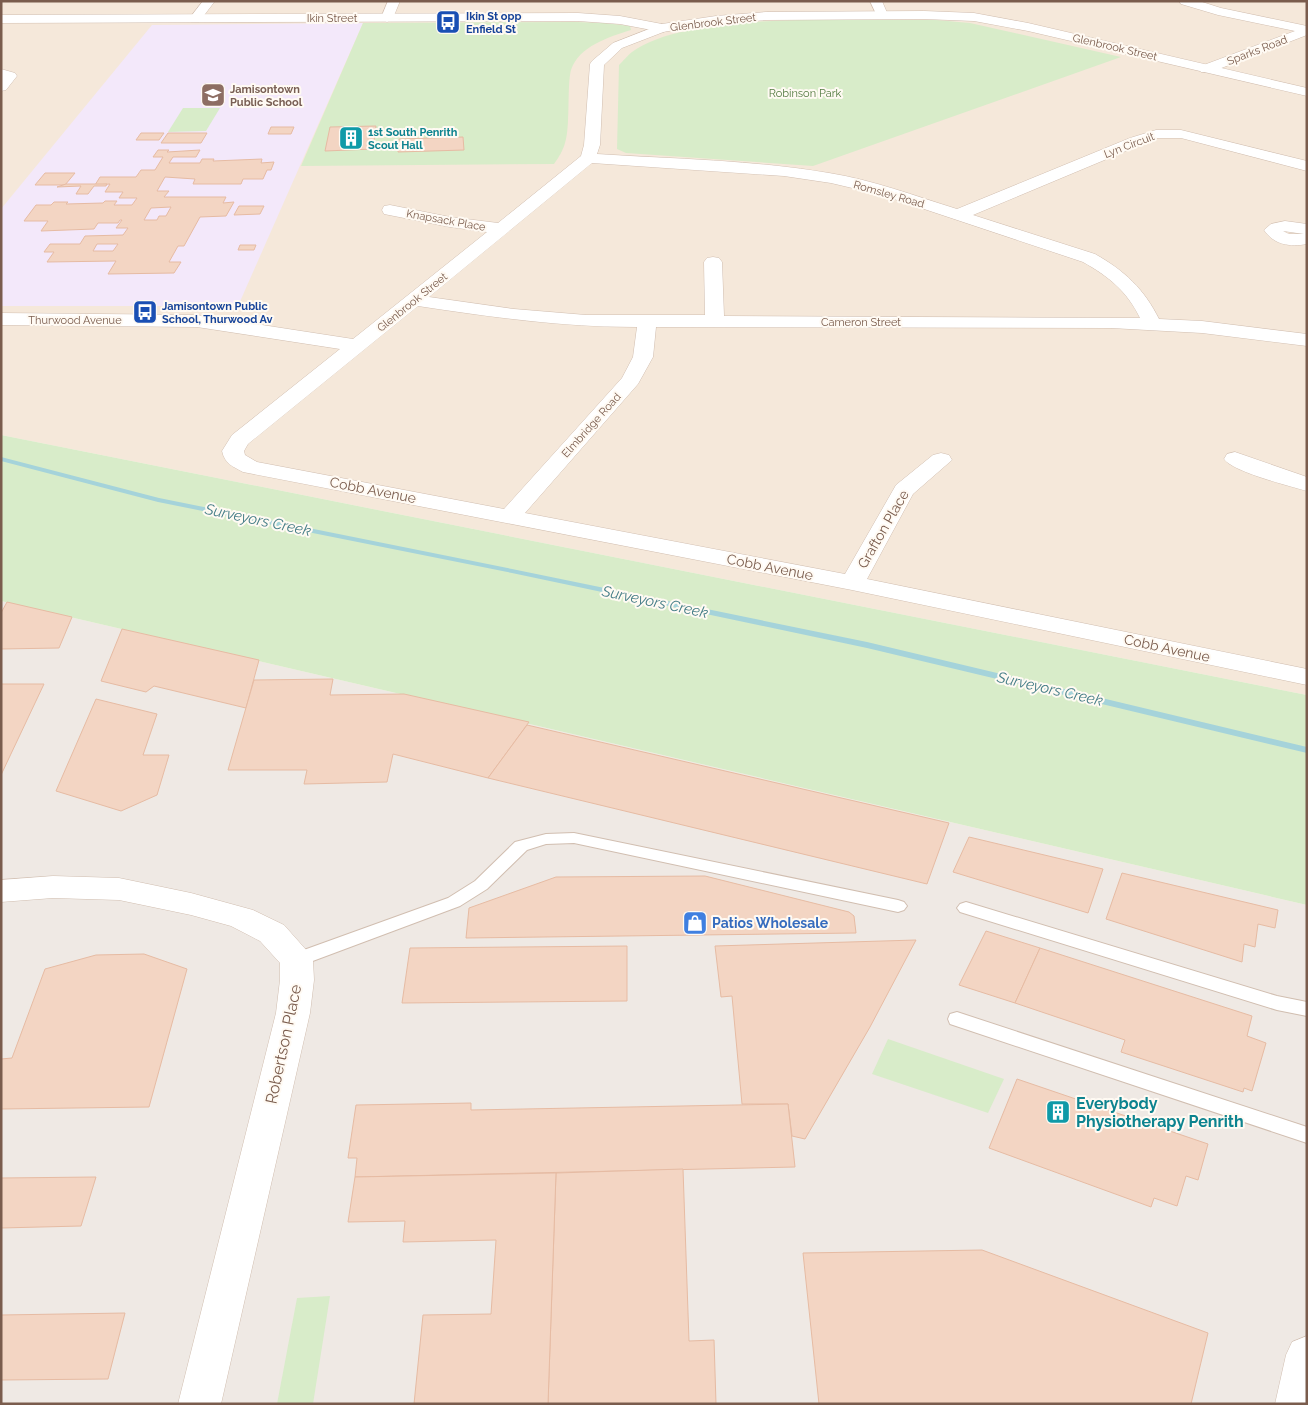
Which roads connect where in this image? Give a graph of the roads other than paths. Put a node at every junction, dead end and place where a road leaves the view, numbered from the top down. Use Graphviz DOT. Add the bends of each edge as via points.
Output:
graph roads {
  1 [pos="209,1"];
  2 [pos="394,1"];
  3 [pos="876,1"];
  4 [pos="1185,1"];
  5 [pos="1258,4"];
  6 [pos="1231,14"];
  7 [pos="882,15"];
  8 [pos="387,18"];
  9 [pos="196,19"];
  10 [pos="1,20"];
  11 [pos="662,28"];
  12 [pos="1307,30"];
  13 [pos="1206,69"];
  14 [pos="1,72"];
  15 [pos="1,87"];
  16 [pos="1307,92"];
  17 [pos="588,158"];
  18 [pos="1307,166"];
  19 [pos="390,210"];
  20 [pos="958,215"];
  21 [pos="502,229"];
  22 [pos="712,262"];
  23 [pos="415,300"];
  24 [pos="1,319"];
  25 [pos="648,322"];
  26 [pos="715,322"];
  27 [pos="1152,323"];
  28 [pos="1307,340"];
  29 [pos="357,346"];
  30 [pos="235,459"];
  31 [pos="1234,459"];
  32 [pos="942,460"];
  33 [pos="1307,484"];
  34 [pos="510,516"];
  35 [pos="852,584"];
  36 [pos="1307,677"];
  37 [pos="1,891"];
  38 [pos="898,906"];
  39 [pos="966,908"];
  40 [pos="296,960"];
  41 [pos="1307,1009"];
  42 [pos="957,1019"];
  43 [pos="1307,1135"];
  44 [pos="1307,1355"];
  45 [pos="199,1404"];
  46 [pos="1296,1404"];
  1 -- 9 [label="street"];
  2 -- 8 [label="street"];
  3 -- 7 [label="street"];
  4 -- 6 [label="street"];
  5 -- 6 [label="street"];
  6 -- 12 [label="street"];
  7 -- 11 [label="street, Glenbrook Street" via="755,16"];
  7 -- 13 [label="street, Glenbrook Street" via="996,20"];
  8 -- 9 [label="street, Ikin Street"];
  8 -- 11 [label="street, Ikin Street" via="591,17"];
  9 -- 10 [label="street, Ikin Street"];
  11 -- 17 [label="street, Glenbrook Street" via="622,43 597,64 592,145"];
  12 -- 13 [label="street, Sparks Road"];
  13 -- 16 [label="street, Glenbrook Street"];
  14 -- 15 [label="street" via="10,76"];
  17 -- 20 [label="street, Romsley Road" via="809,175 876,189"];
  17 -- 21 [label="street, Glenbrook Street"];
  18 -- 20 [label="street, Lyn Circuit" via="1185,134 1160,133"];
  19 -- 21 [label="street, Knapsack Place"];
  20 -- 27 [label="street, Romsley Road" via="1067,250 1104,266 1131,287"];
  21 -- 23 [label="street, Glenbrook Street"];
  22 -- 26 [label="street"];
  23 -- 25 [label="street, Cameron Street" via="548,319"];
  23 -- 29 [label="street, Glenbrook Street"];
  24 -- 29 [label="street, Thurwood Avenue" via="204,321"];
  25 -- 26 [label="street, Cameron Street"];
  25 -- 34 [label="street, Elmbridge Road" via="643,357 631,380"];
  26 -- 27 [label="street, Cameron Street"];
  27 -- 28 [label="street, Cameron Street"];
  29 -- 30 [label="street, Glenbrook Street" via="240,440 233,451"];
  30 -- 34 [label="street, Cobb Avenue" via="251,467"];
  31 -- 33 [label="street"];
  32 -- 35 [label="street, Grafton Place" via="904,490"];
  34 -- 35 [label="street, Cobb Avenue"];
  35 -- 36 [label="street, Cobb Avenue"];
  37 -- 40 [label="street" via="53,887 119,889 191,904 242,918 272,933"];
  38 -- 40 [label="lane" via="574,838 546,839 521,846 481,885 454,902"];
  39 -- 41 [label="lane" via="1277,1003"];
  40 -- 45 [label="street, Robertson Place" via="293,1013"];
  42 -- 43 [label="lane"];
  44 -- 46 [label="street"];
}
